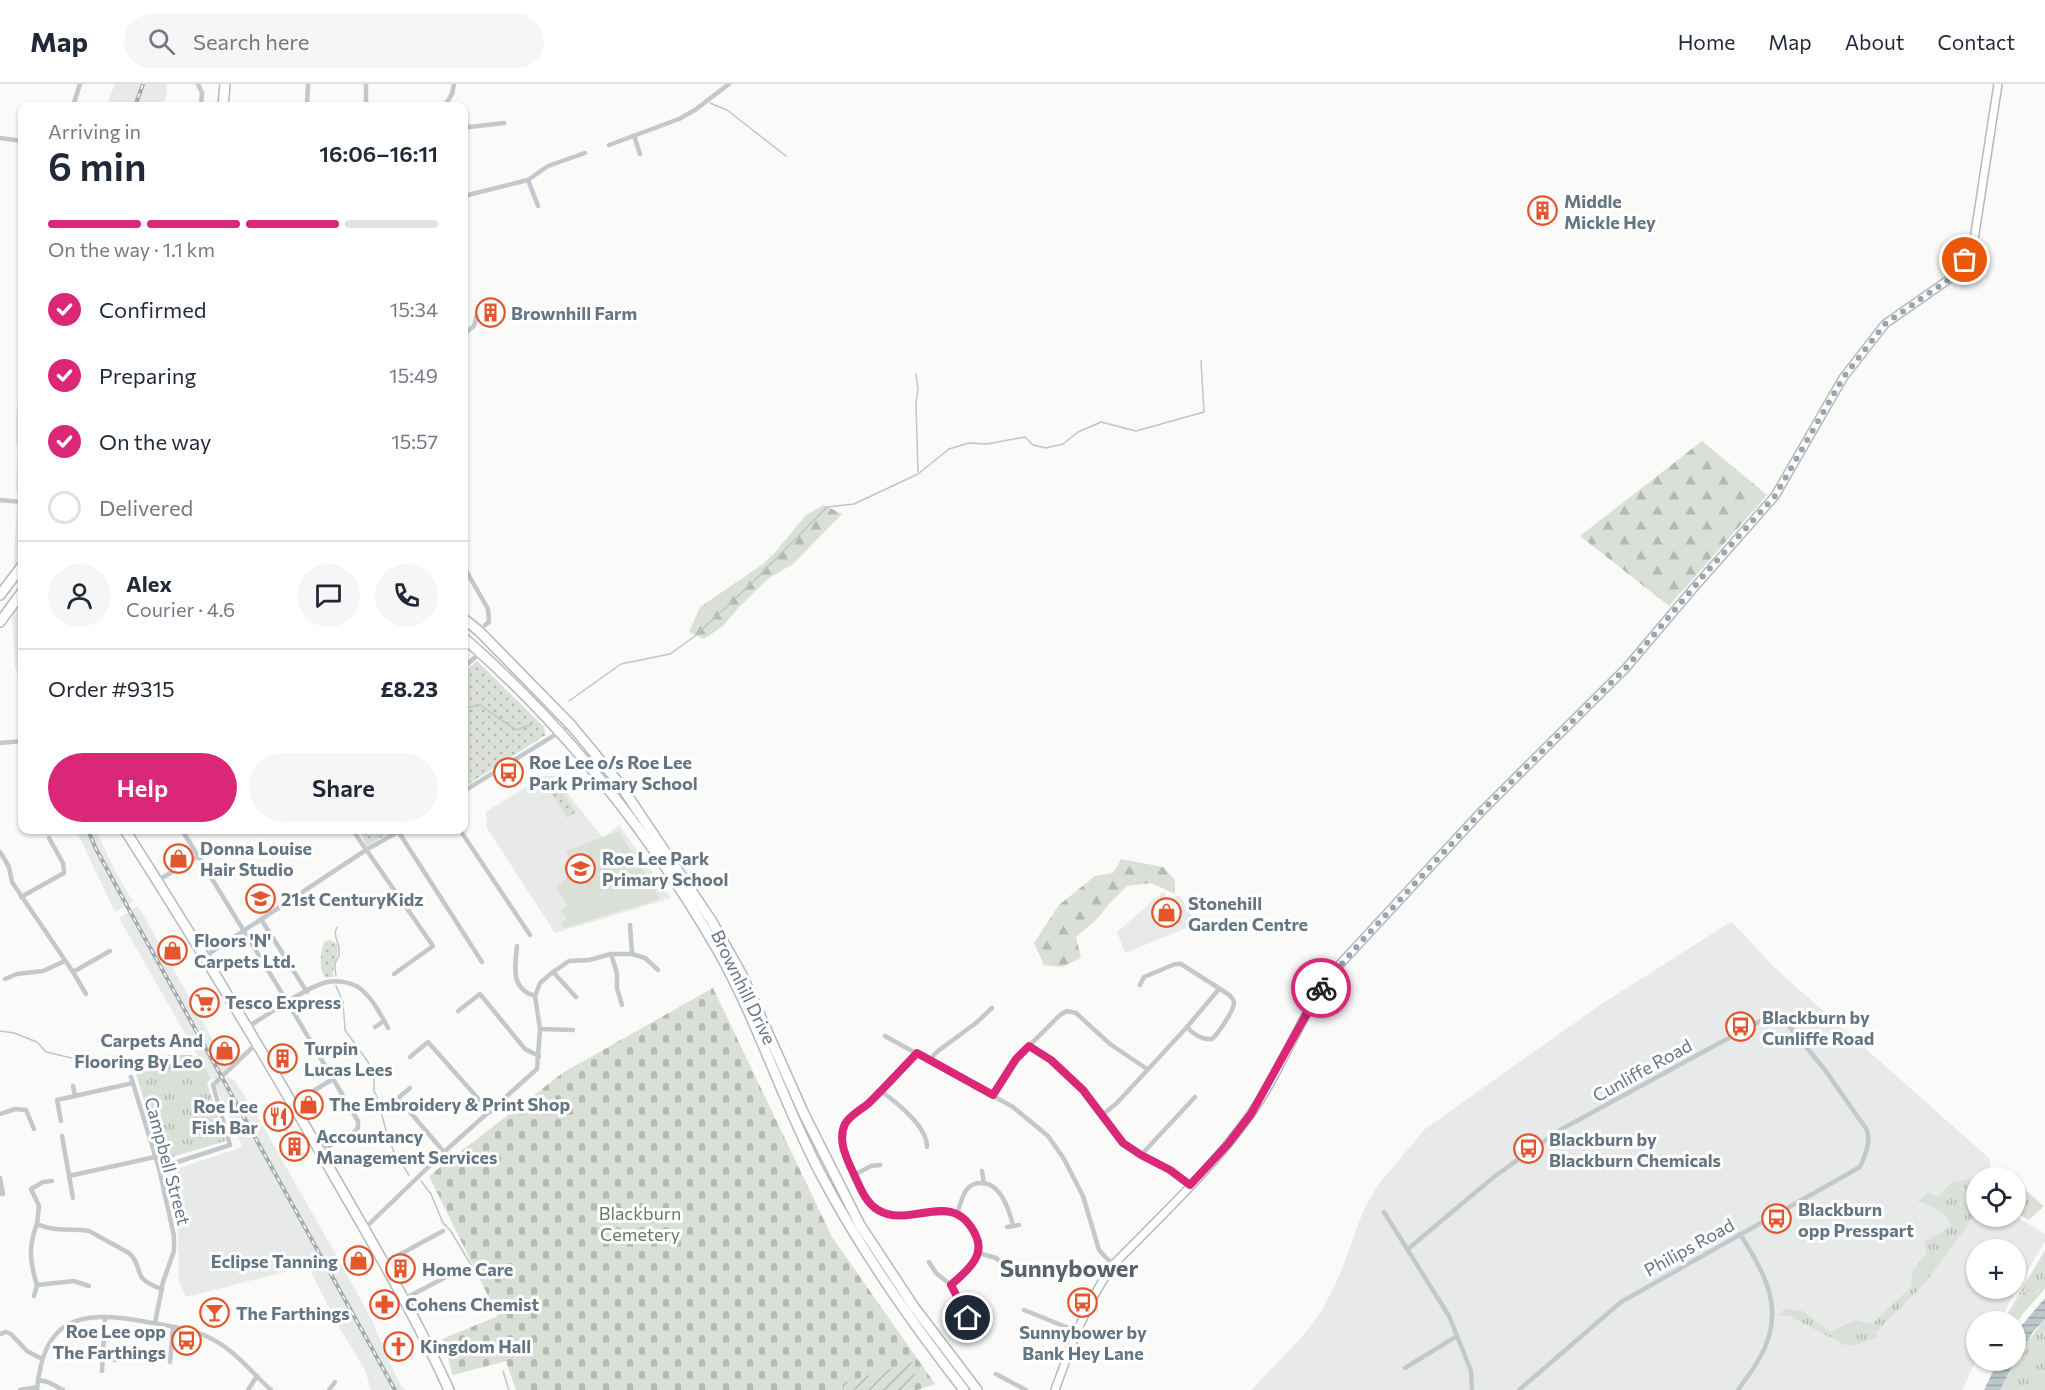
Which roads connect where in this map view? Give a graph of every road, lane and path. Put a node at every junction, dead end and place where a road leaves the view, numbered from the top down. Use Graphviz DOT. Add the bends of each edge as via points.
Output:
graph roads {
  1 [pos="80,84"];
  2 [pos="198,84"];
  3 [pos="225,84"];
  4 [pos="308,84"];
  5 [pos="366,84"];
  6 [pos="454,84"];
  7 [pos="729,84"];
  8 [pos="1998,84"];
  9 [pos="74,102"];
  10 [pos="201,102"];
  11 [pos="223,102"];
  12 [pos="307,102"];
  13 [pos="366,102"];
  14 [pos="448,102"];
  15 [pos="504,123"];
  16 [pos="468,126"];
  17 [pos="634,136"];
  18 [pos="0,138"];
  19 [pos="18,140"];
  20 [pos="609,145"];
  21 [pos="585,153"];
  22 [pos="640,154"];
  23 [pos="528,180"];
  24 [pos="468,195"];
  25 [pos="538,206"];
  26 [pos="478,307"];
  27 [pos="468,331"];
  28 [pos="0,500"];
  29 [pos="18,501"];
  30 [pos="18,571"];
  31 [pos="468,574"];
  32 [pos="0,595"];
  33 [pos="18,597"];
  34 [pos="0,622"];
  35 [pos="468,622"];
  36 [pos="485,625"];
  37 [pos="468,642"];
  38 [pos="480,652"];
  39 [pos="468,665"];
  40 [pos="571,725"];
  41 [pos="561,731"];
  42 [pos="18,741"];
  43 [pos="0,743"];
  44 [pos="468,789"];
  45 [pos="127,834"];
  46 [pos="184,834"];
  47 [pos="356,834"];
  48 [pos="393,834"];
  49 [pos="402,834"];
  50 [pos="463,834"];
  51 [pos="49,838"];
  52 [pos="366,850"];
  53 [pos="0,854"];
  54 [pos="198,856"];
  55 [pos="157,881"];
  56 [pos="21,897"];
  57 [pos="261,920"];
  58 [pos="630,925"];
  59 [pos="243,931"];
  60 [pos="530,935"];
  61 [pos="517,946"];
  62 [pos="110,951"];
  63 [pos="611,954"];
  64 [pos="632,954"];
  65 [pos="204,957"];
  66 [pos="65,961"];
  67 [pos="482,962"];
  68 [pos="658,970"];
  69 [pos="73,972"];
  70 [pos="553,972"];
  71 [pos="394,974"];
  72 [pos="1330,975"];
  73 [pos="5,980"];
  74 [pos="1140,985"];
  75 [pos="1219,989"];
  76 [pos="307,992"];
  77 [pos="86,994"];
  78 [pos="535,996"];
  79 [pos="576,997"];
  80 [pos="1314,999"];
  81 [pos="288,1002"];
  82 [pos="622,1005"];
  83 [pos="992,1008"];
  84 [pos="459,1011"];
  85 [pos="384,1021"];
  86 [pos="375,1027"];
  87 [pos="1187,1027"];
  88 [pos="246,1028"];
  89 [pos="388,1028"];
  90 [pos="540,1029"];
  91 [pos="573,1030"];
  92 [pos="885,1036"];
  93 [pos="256,1044"];
  94 [pos="1029,1046"];
  95 [pos="917,1053"];
  96 [pos="539,1056"];
  97 [pos="410,1057"];
  98 [pos="929,1060"];
  99 [pos="1147,1068"];
  100 [pos="131,1077"];
  101 [pos="333,1079"];
  102 [pos="133,1083"];
  103 [pos="74,1086"];
  104 [pos="410,1088"];
  105 [pos="881,1091"];
  106 [pos="993,1095"];
  107 [pos="75,1096"];
  108 [pos="1195,1097"];
  109 [pos="292,1104"];
  110 [pos="490,1112"];
  111 [pos="0,1114"];
  112 [pos="1102,1115"];
  113 [pos="61,1121"];
  114 [pos="34,1129"];
  115 [pos="62,1136"];
  116 [pos="1869,1136"];
  117 [pos="927,1147"];
  118 [pos="320,1151"];
  119 [pos="444,1152"];
  120 [pos="1141,1155"];
  121 [pos="156,1156"];
  122 [pos="870,1159"];
  123 [pos="880,1165"];
  124 [pos="871,1166"];
  125 [pos="159,1168"];
  126 [pos="982,1171"];
  127 [pos="855,1175"];
  128 [pos="69,1176"];
  129 [pos="0,1178"];
  130 [pos="52,1181"];
  131 [pos="984,1183"];
  132 [pos="1190,1185"];
  133 [pos="1,1194"];
  134 [pos="73,1198"];
  135 [pos="1384,1212"];
  136 [pos="957,1214"];
  137 [pos="37,1224"];
  138 [pos="1019,1225"];
  139 [pos="364,1229"];
  140 [pos="443,1231"];
  141 [pos="1740,1234"];
  142 [pos="1408,1249"];
  143 [pos="979,1253"];
  144 [pos="929,1262"];
  145 [pos="384,1263"];
  146 [pos="1113,1265"];
  147 [pos="462,1269"];
  148 [pos="1014,1274"];
  149 [pos="37,1285"];
  150 [pos="951,1285"];
  151 [pos="90,1286"];
  152 [pos="162,1289"];
  153 [pos="34,1296"];
  154 [pos="404,1299"];
  155 [pos="1024,1310"];
  156 [pos="105,1317"];
  157 [pos="968,1318"];
  158 [pos="155,1323"];
  159 [pos="173,1328"];
  160 [pos="1076,1331"];
  161 [pos="0,1335"];
  162 [pos="1457,1336"];
  163 [pos="103,1358"];
  164 [pos="42,1359"];
  165 [pos="117,1360"];
  166 [pos="170,1362"];
  167 [pos="1405,1368"];
  168 [pos="102,1371"];
  169 [pos="996,1374"];
  170 [pos="257,1376"];
  171 [pos="38,1380"];
  172 [pos="335,1382"];
  173 [pos="37,1389"];
  174 [pos="20,1390"];
  175 [pos="63,1390"];
  176 [pos="248,1390"];
  177 [pos="271,1390"];
  178 [pos="329,1390"];
  179 [pos="449,1390"];
  180 [pos="964,1390"];
  181 [pos="977,1390"];
  182 [pos="1026,1390"];
  183 [pos="1055,1390"];
  184 [pos="1472,1390"];
  185 [pos="1519,1390"];
  186 [pos="1738,1390"];
  1 -- 9 [label="street"];
  2 -- 10 [label="street"];
  3 -- 11 [label="highway"];
  4 -- 12 [label="street"];
  5 -- 13 [label="street"];
  6 -- 14 [label="street"];
  7 -- 17 [label="street" via="679,119"];
  8 -- 72 [label="street" via="1974,240 1959,269 1885,324 1843,378 1775,496 1626,668 1481,812"];
  15 -- 16 [label="street"];
  17 -- 20 [label="street"];
  17 -- 22 [label="street"];
  18 -- 19 [label="street"];
  21 -- 23 [label="street" via="549,166"];
  23 -- 24 [label="street"];
  23 -- 25 [label="street"];
  26 -- 27 [label="street" via="474,326"];
  28 -- 29 [label="street"];
  30 -- 32 [label="highway"];
  31 -- 36 [label="street" via="488,609 489,622"];
  33 -- 34 [label="highway"];
  35 -- 40 [label="highway, Brownhill Drive"];
  37 -- 38 [label="highway, Brownhill Drive"];
  38 -- 39 [label="street"];
  38 -- 41 [label="highway, Brownhill Drive"];
  40 -- 41 [label="street"];
  40 -- 181 [label="highway, Brownhill Drive" via="619,783 711,920 742,975 804,1114 860,1225 914,1307"];
  41 -- 44 [label="street"];
  41 -- 180 [label="highway, Brownhill Drive" via="620,802 712,941 818,1169 846,1220 918,1331"];
  42 -- 43 [label="street"];
  45 -- 55 [label="highway"];
  46 -- 54 [label="street"];
  47 -- 52 [label="street"];
  48 -- 52 [label="street"];
  49 -- 67 [label="street"];
  50 -- 60 [label="street"];
  51 -- 56 [label="street" via="63,863 64,873"];
  52 -- 57 [label="street"];
  52 -- 71 [label="street" via="433,946"];
  53 -- 56 [label="street"];
  54 -- 55 [label="street"];
  54 -- 59 [label="street"];
  55 -- 65 [label="highway"];
  56 -- 66 [label="street"];
  57 -- 59 [label="street"];
  57 -- 76 [label="street"];
  58 -- 64 [label="street"];
  59 -- 65 [label="street"];
  59 -- 81 [label="street"];
  61 -- 78 [label="street" via="518,984 525,993"];
  62 -- 69 [label="street"];
  63 -- 64 [label="street"];
  63 -- 70 [label="street" via="569,961"];
  63 -- 82 [label="street"];
  64 -- 68 [label="street" via="645,958"];
  65 -- 88 [label="highway"];
  66 -- 69 [label="street"];
  66 -- 73 [label="street"];
  69 -- 77 [label="street"];
  70 -- 78 [label="street" via="540,983"];
  70 -- 79 [label="street"];
  72 -- 80 [label="street"];
  72 -- 80 [label="street" via="1327,965 1313,965"];
  74 -- 75 [label="street" via="1143,977 1178,963"];
  75 -- 87 [label="street"];
  75 -- 87 [label="street" via="1234,1003 1217,1035 1206,1039"];
  76 -- 81 [label="street"];
  76 -- 85 [label="street" via="336,981 357,987"];
  78 -- 90 [label="street"];
  80 -- 132 [label="street" via="1251,1114"];
  81 -- 88 [label="street"];
  81 -- 101 [label="street"];
  83 -- 98 [label="street"];
  84 -- 96 [label="street" via="480,994 525,1049"];
  85 -- 86 [label="street"];
  85 -- 89 [label="street"];
  87 -- 99 [label="street"];
  88 -- 93 [label="highway"];
  90 -- 91 [label="street"];
  90 -- 96 [label="street"];
  92 -- 95 [label="street"];
  93 -- 109 [label="highway"];
  93 -- 125 [label="street" via="213,1085 230,1145"];
  94 -- 99 [label="street" via="1060,1015 1073,1011 1110,1044"];
  94 -- 106 [label="street"];
  94 -- 112 [label="street" via="1051,1060 1083,1090"];
  95 -- 98 [label="street"];
  95 -- 105 [label="street"];
  96 -- 110 [label="street" via="537,1069"];
  97 -- 110 [label="street" via="428,1042"];
  98 -- 106 [label="street"];
  99 -- 112 [label="street"];
  100 -- 102 [label="street, Campbell Street"];
  101 -- 109 [label="street"];
  101 -- 118 [label="street" via="358,1121 358,1128"];
  102 -- 107 [label="street"];
  102 -- 121 [label="street, Campbell Street"];
  103 -- 107 [label="street"];
  104 -- 119 [label="street" via="398,1098"];
  105 -- 117 [label="street" via="912,1118 927,1139"];
  105 -- 127 [label="street" via="844,1125 844,1155"];
  106 -- 146 [label="street" via="1048,1136 1083,1196 1099,1250"];
  107 -- 113 [label="street" via="57,1100"];
  108 -- 120 [label="street"];
  109 -- 118 [label="highway"];
  110 -- 119 [label="street"];
  111 -- 114 [label="street" via="26,1110"];
  112 -- 120 [label="street" via="1123,1143"];
  115 -- 128 [label="street"];
  116 -- 141 [label="street, Philips Road" via="1860,1167"];
  116 -- 142 [label="street, Cunliffe Road" via="1825,1070 1786,1022 1766,1019 1560,1130 1495,1176"];
  118 -- 139 [label="highway"];
  119 -- 139 [label="street"];
  120 -- 132 [label="street"];
  121 -- 125 [label="street, Campbell Street"];
  121 -- 128 [label="street"];
  122 -- 124 [label="street"];
  123 -- 124 [label="street"];
  124 -- 127 [label="street"];
  125 -- 152 [label="street, Campbell Street" via="174,1236 174,1251"];
  126 -- 131 [label="street"];
  127 -- 136 [label="street" via="871,1205 887,1214 933,1210"];
  128 -- 134 [label="street"];
  129 -- 133 [label="street"];
  130 -- 137 [label="street" via="31,1189 39,1206"];
  131 -- 136 [label="street" via="967,1189"];
  131 -- 138 [label="street" via="1003,1199 1010,1212 1010,1226"];
  132 -- 146 [label="street"];
  135 -- 142 [label="street"];
  136 -- 143 [label="street" via="973,1230"];
  137 -- 149 [label="street" via="30,1256"];
  137 -- 152 [label="street" via="56,1230 89,1231 129,1253 143,1280"];
  139 -- 145 [label="highway"];
  140 -- 145 [label="street"];
  141 -- 185 [label="street, Philips Road" via="1621,1302"];
  141 -- 186 [label="street" via="1769,1287 1773,1320 1764,1351"];
  142 -- 162 [label="street"];
  143 -- 148 [label="street" via="996,1258"];
  143 -- 150 [label="street"];
  144 -- 150 [label="street"];
  145 -- 154 [label="highway"];
  146 -- 160 [label="street"];
  147 -- 154 [label="street"];
  149 -- 151 [label="street" via="74,1281"];
  149 -- 153 [label="street"];
  150 -- 157 [label="street"];
  152 -- 158 [label="street, Campbell Street"];
  154 -- 179 [label="highway"];
  155 -- 160 [label="street"];
  156 -- 158 [label="street"];
  156 -- 163 [label="street"];
  156 -- 164 [label="street" via="66,1324 54,1336"];
  158 -- 159 [label="street"];
  159 -- 166 [label="street"];
  159 -- 170 [label="street" via="208,1336"];
  160 -- 183 [label="street"];
  161 -- 164 [label="street" via="11,1334 27,1351"];
  162 -- 167 [label="street"];
  162 -- 184 [label="street" via="1471,1371"];
  163 -- 165 [label="street"];
  163 -- 168 [label="street"];
  164 -- 171 [label="street"];
  169 -- 182 [label="street"];
  170 -- 176 [label="street"];
  170 -- 177 [label="street"];
  171 -- 173 [label="street"];
  171 -- 175 [label="street"];
  172 -- 178 [label="street"];
  173 -- 174 [label="street"];
}
